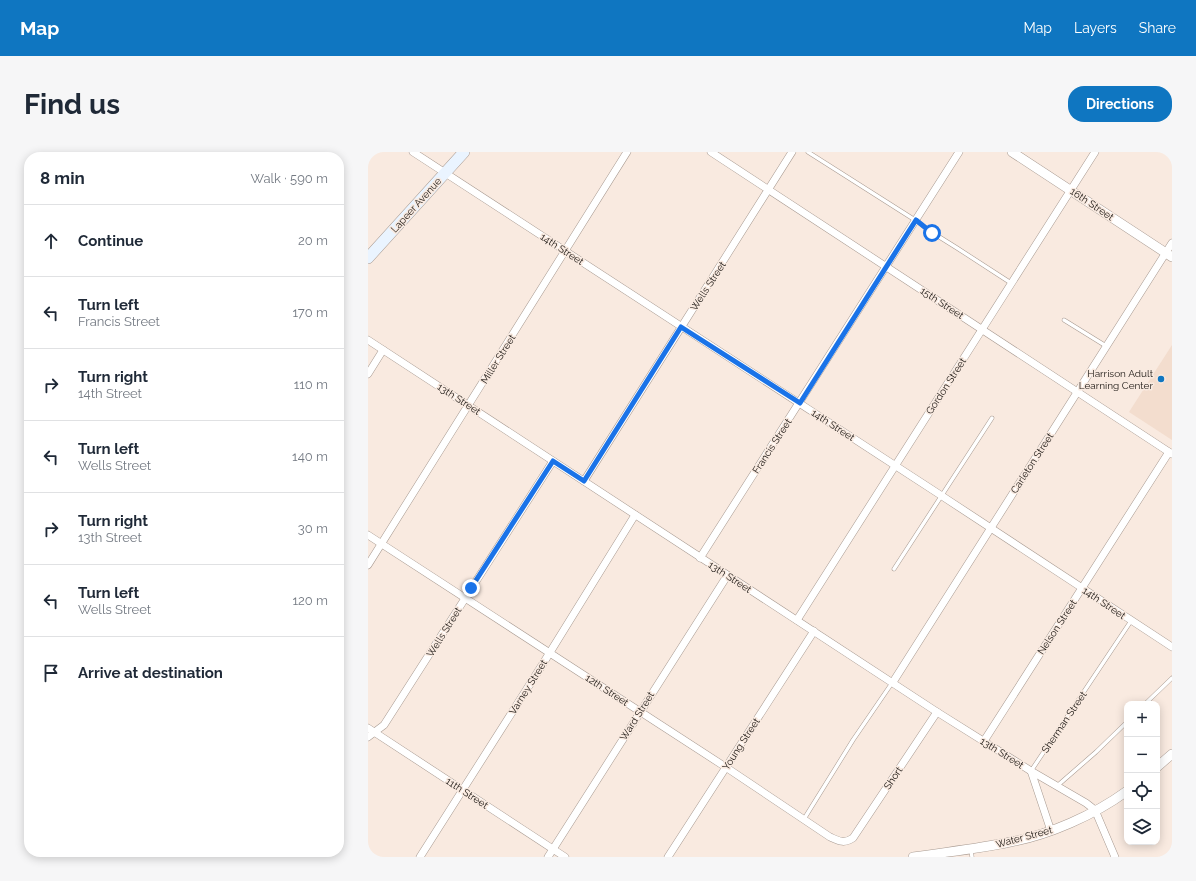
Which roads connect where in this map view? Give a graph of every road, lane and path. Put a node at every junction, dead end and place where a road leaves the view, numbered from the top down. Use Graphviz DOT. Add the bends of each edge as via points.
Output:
graph roads {
  1 [pos="413,152"];
  2 [pos="464,152"];
  3 [pos="627,152"];
  4 [pos="711,152"];
  5 [pos="792,152"];
  6 [pos="808,152"];
  7 [pos="959,152"];
  8 [pos="1012,152"];
  9 [pos="1095,152"];
  10 [pos="445,172"];
  11 [pos="769,190"];
  12 [pos="1071,190"];
  13 [pos="916,220"];
  14 [pos="1172,243"];
  15 [pos="565,251"];
  16 [pos="1169,255"];
  17 [pos="368,258"];
  18 [pos="887,267"];
  19 [pos="1011,283"];
  20 [pos="1064,320"];
  21 [pos="681,327"];
  22 [pos="982,329"];
  23 [pos="368,340"];
  24 [pos="1106,346"];
  25 [pos="383,350"];
  26 [pos="368,374"];
  27 [pos="1078,391"];
  28 [pos="800,403"];
  29 [pos="469,406"];
  30 [pos="992,418"];
  31 [pos="1170,453"];
  32 [pos="553,461"];
  33 [pos="895,466"];
  34 [pos="584,481"];
  35 [pos="942,496"];
  36 [pos="635,515"];
  37 [pos="991,528"];
  38 [pos="368,535"];
  39 [pos="382,543"];
  40 [pos="700,558"];
  41 [pos="368,565"];
  42 [pos="894,569"];
  43 [pos="727,576"];
  44 [pos="1082,588"];
  45 [pos="465,598"];
  46 [pos="797,620"];
  47 [pos="1131,621"];
  48 [pos="814,631"];
  49 [pos="1172,647"];
  50 [pos="550,653"];
  51 [pos="1172,678"];
  52 [pos="893,682"];
  53 [pos="1148,701"];
  54 [pos="640,712"];
  55 [pos="937,712"];
  56 [pos="1124,725"];
  57 [pos="370,732"];
  58 [pos="984,742"];
  59 [pos="1172,754"];
  60 [pos="1160,764"];
  61 [pos="727,768"];
  62 [pos="1031,771"];
  63 [pos="1057,786"];
  64 [pos="463,790"];
  65 [pos="1124,793"];
  66 [pos="1094,810"];
  67 [pos="803,820"];
  68 [pos="1051,831"];
  69 [pos="847,842"];
  70 [pos="553,849"];
  71 [pos="971,853"];
  72 [pos="420,857"];
  73 [pos="548,857"];
  74 [pos="566,857"];
  75 [pos="668,857"];
  76 [pos="913,857"];
  77 [pos="1115,857"];
  1 -- 10 [label="street, 14th Street"];
  2 -- 10 [label="main road, Lapeer Avenue"];
  3 -- 15 [label="street, Miller Street"];
  4 -- 11 [label="street, 15th Street"];
  5 -- 11 [label="street, Wells Street"];
  6 -- 13 [label="lane"];
  7 -- 13 [label="street, Francis Street"];
  8 -- 12 [label="street, 16th Street"];
  9 -- 12 [label="street, Gordon Street"];
  10 -- 15 [label="street, 14th Street"];
  10 -- 17 [label="main road, Lapeer Avenue"];
  11 -- 18 [label="street, 15th Street"];
  11 -- 21 [label="street, Wells Street"];
  12 -- 16 [label="street, 16th Street"];
  12 -- 19 [label="street, Gordon Street"];
  13 -- 18 [label="street, Francis Street"];
  13 -- 19 [label="lane"];
  14 -- 16 [label="street, Carleton Street"];
  15 -- 21 [label="street, 14th Street"];
  15 -- 29 [label="street, Miller Street"];
  16 -- 24 [label="street, Carleton Street"];
  18 -- 22 [label="street, 15th Street"];
  18 -- 28 [label="street, Francis Street"];
  19 -- 22 [label="street, Gordon Street"];
  20 -- 24 [label="lane"];
  21 -- 28 [label="street, 14th Street"];
  21 -- 34 [label="street, Wells Street"];
  22 -- 27 [label="street, 15th Street"];
  22 -- 33 [label="street, Gordon Street"];
  23 -- 25 [label="street, 13th Street"];
  24 -- 27 [label="street, Carleton Street"];
  25 -- 26 [label="street"];
  25 -- 29 [label="street, 13th Street"];
  27 -- 31 [label="street, 15th Street"];
  27 -- 37 [label="street, Carleton Street"];
  28 -- 33 [label="street, 14th Street"];
  28 -- 40 [label="street, Francis Street"];
  29 -- 32 [label="street, 13th Street"];
  29 -- 39 [label="street, Miller Street"];
  30 -- 35 [label="lane"];
  31 -- 44 [label="street, Nelson Street"];
  32 -- 34 [label="street, 13th Street"];
  32 -- 45 [label="street, Wells Street"];
  33 -- 35 [label="street, 14th Street"];
  33 -- 46 [label="street, Gordon Street"];
  34 -- 36 [label="street, 13th Street"];
  35 -- 37 [label="street, 14th Street"];
  35 -- 42 [label="lane"];
  36 -- 40 [label="street, 13th Street"];
  36 -- 50 [label="street, Varney Street"];
  37 -- 44 [label="street, 14th Street"];
  37 -- 52 [label="street, Carleton Street"];
  38 -- 39 [label="street, 12th Street"];
  39 -- 41 [label="street, Miller Street"];
  39 -- 45 [label="street, 12th Street"];
  40 -- 43 [label="street, 13th Street"];
  43 -- 46 [label="street, 13th Street"];
  43 -- 54 [label="street, Ward Street"];
  44 -- 47 [label="street, 14th Street"];
  44 -- 58 [label="street, Nelson Street"];
  45 -- 50 [label="street, 12th Street"];
  45 -- 57 [label="street, Wells Street" via="384,726"];
  46 -- 48 [label="street, 13th Street"];
  47 -- 49 [label="street, 14th Street"];
  47 -- 62 [label="lane, Sherman Street"];
  48 -- 52 [label="street, 13th Street"];
  48 -- 61 [label="street, Young Street"];
  50 -- 54 [label="street, 12th Street"];
  50 -- 64 [label="street, Varney Street"];
  51 -- 53 [label="lane"];
  52 -- 55 [label="street, 13th Street"];
  52 -- 67 [label="lane"];
  54 -- 61 [label="street, 12th Street"];
  54 -- 70 [label="street, Ward Street"];
  55 -- 58 [label="street, 13th Street"];
  55 -- 69 [label="street, Short" via="853,838"];
  56 -- 63 [label="lane"];
  57 -- 64 [label="street, 11th Street"];
  58 -- 62 [label="street, 13th Street"];
  59 -- 60 [label="street"];
  61 -- 67 [label="street, 12th Street"];
  61 -- 75 [label="street, Young Street"];
  62 -- 63 [label="street, 13th Street"];
  62 -- 68 [label="street"];
  63 -- 66 [label="street, 13th Street"];
  64 -- 70 [label="street, 11th Street"];
  64 -- 72 [label="street, Varney Street"];
  65 -- 66 [label="street, Water Street"];
  66 -- 68 [label="street, Water Street"];
  66 -- 77 [label="street"];
  67 -- 69 [label="street, 12th Street" via="830,837"];
  68 -- 71 [label="street, Water Street"];
  70 -- 73 [label="street, Ward Street"];
  70 -- 74 [label="street, 11th Street"];
  71 -- 76 [label="street, Water Street"];
}
